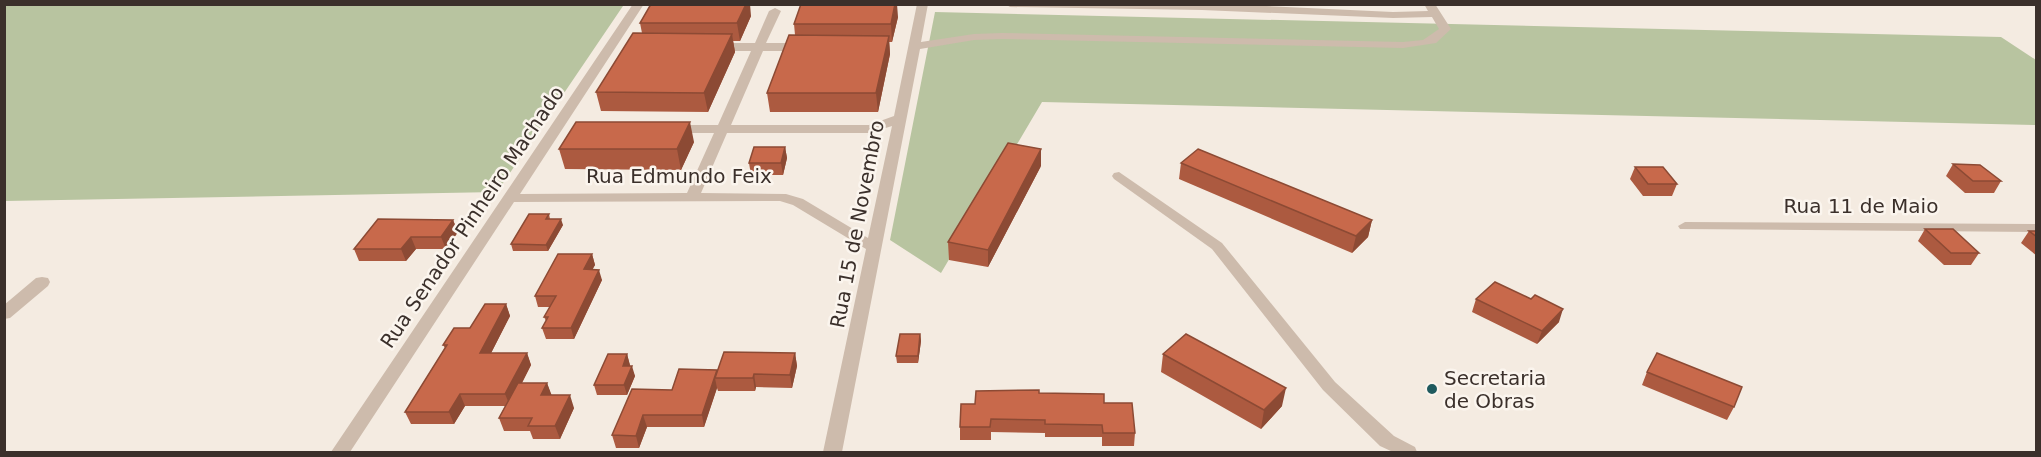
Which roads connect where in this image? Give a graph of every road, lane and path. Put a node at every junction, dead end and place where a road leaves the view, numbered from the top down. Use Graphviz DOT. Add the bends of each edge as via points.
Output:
graph roads {
  1 [pos="639,4"];
  2 [pos="922,4"];
  3 [pos="1010,4"];
  4 [pos="1432,9"];
  5 [pos="775,11"];
  6 [pos="702,46"];
  7 [pos="915,46"];
  8 [pos="759,47"];
  9 [pos="814,47"];
  10 [pos="899,119"];
  11 [pos="663,129"];
  12 [pos="722,129"];
  13 [pos="1119,176"];
  14 [pos="693,197"];
  15 [pos="509,198"];
  16 [pos="1685,226"];
  17 [pos="2037,228"];
  18 [pos="873,247"];
  19 [pos="42,282"];
  20 [pos="4,315"];
  21 [pos="1384,447"];
  22 [pos="340,453"];
  23 [pos="834,453"];
  24 [pos="1408,453"];
  1 -- 15 [label="street, Rua Senador Pinheiro Machado"];
  2 -- 7 [label="street, Rua 15 de Novembro"];
  3 -- 4 [label="street" via="1393,15"];
  4 -- 7 [label="street" via="1445,29 1439,38 1403,45 1002,36"];
  5 -- 8 [label="street"];
  6 -- 8 [label="street"];
  7 -- 10 [label="street, Rua 15 de Novembro"];
  8 -- 9 [label="street"];
  8 -- 12 [label="street"];
  10 -- 12 [label="street" via="870,129"];
  10 -- 18 [label="street, Rua 15 de Novembro"];
  11 -- 12 [label="street"];
  12 -- 14 [label="street"];
  13 -- 21 [label="street" via="1217,246 1329,386"];
  14 -- 15 [label="street, Rua Edmundo Feix"];
  14 -- 18 [label="street, Rua Edmundo Feix" via="782,197 798,202"];
  15 -- 22 [label="street, Rua Senador Pinheiro Machado"];
  16 -- 17 [label="street, Rua 11 de Maio"];
  18 -- 23 [label="street, Rua 15 de Novembro"];
  19 -- 20 [label="street"];
  21 -- 24 [label="street"];
}
